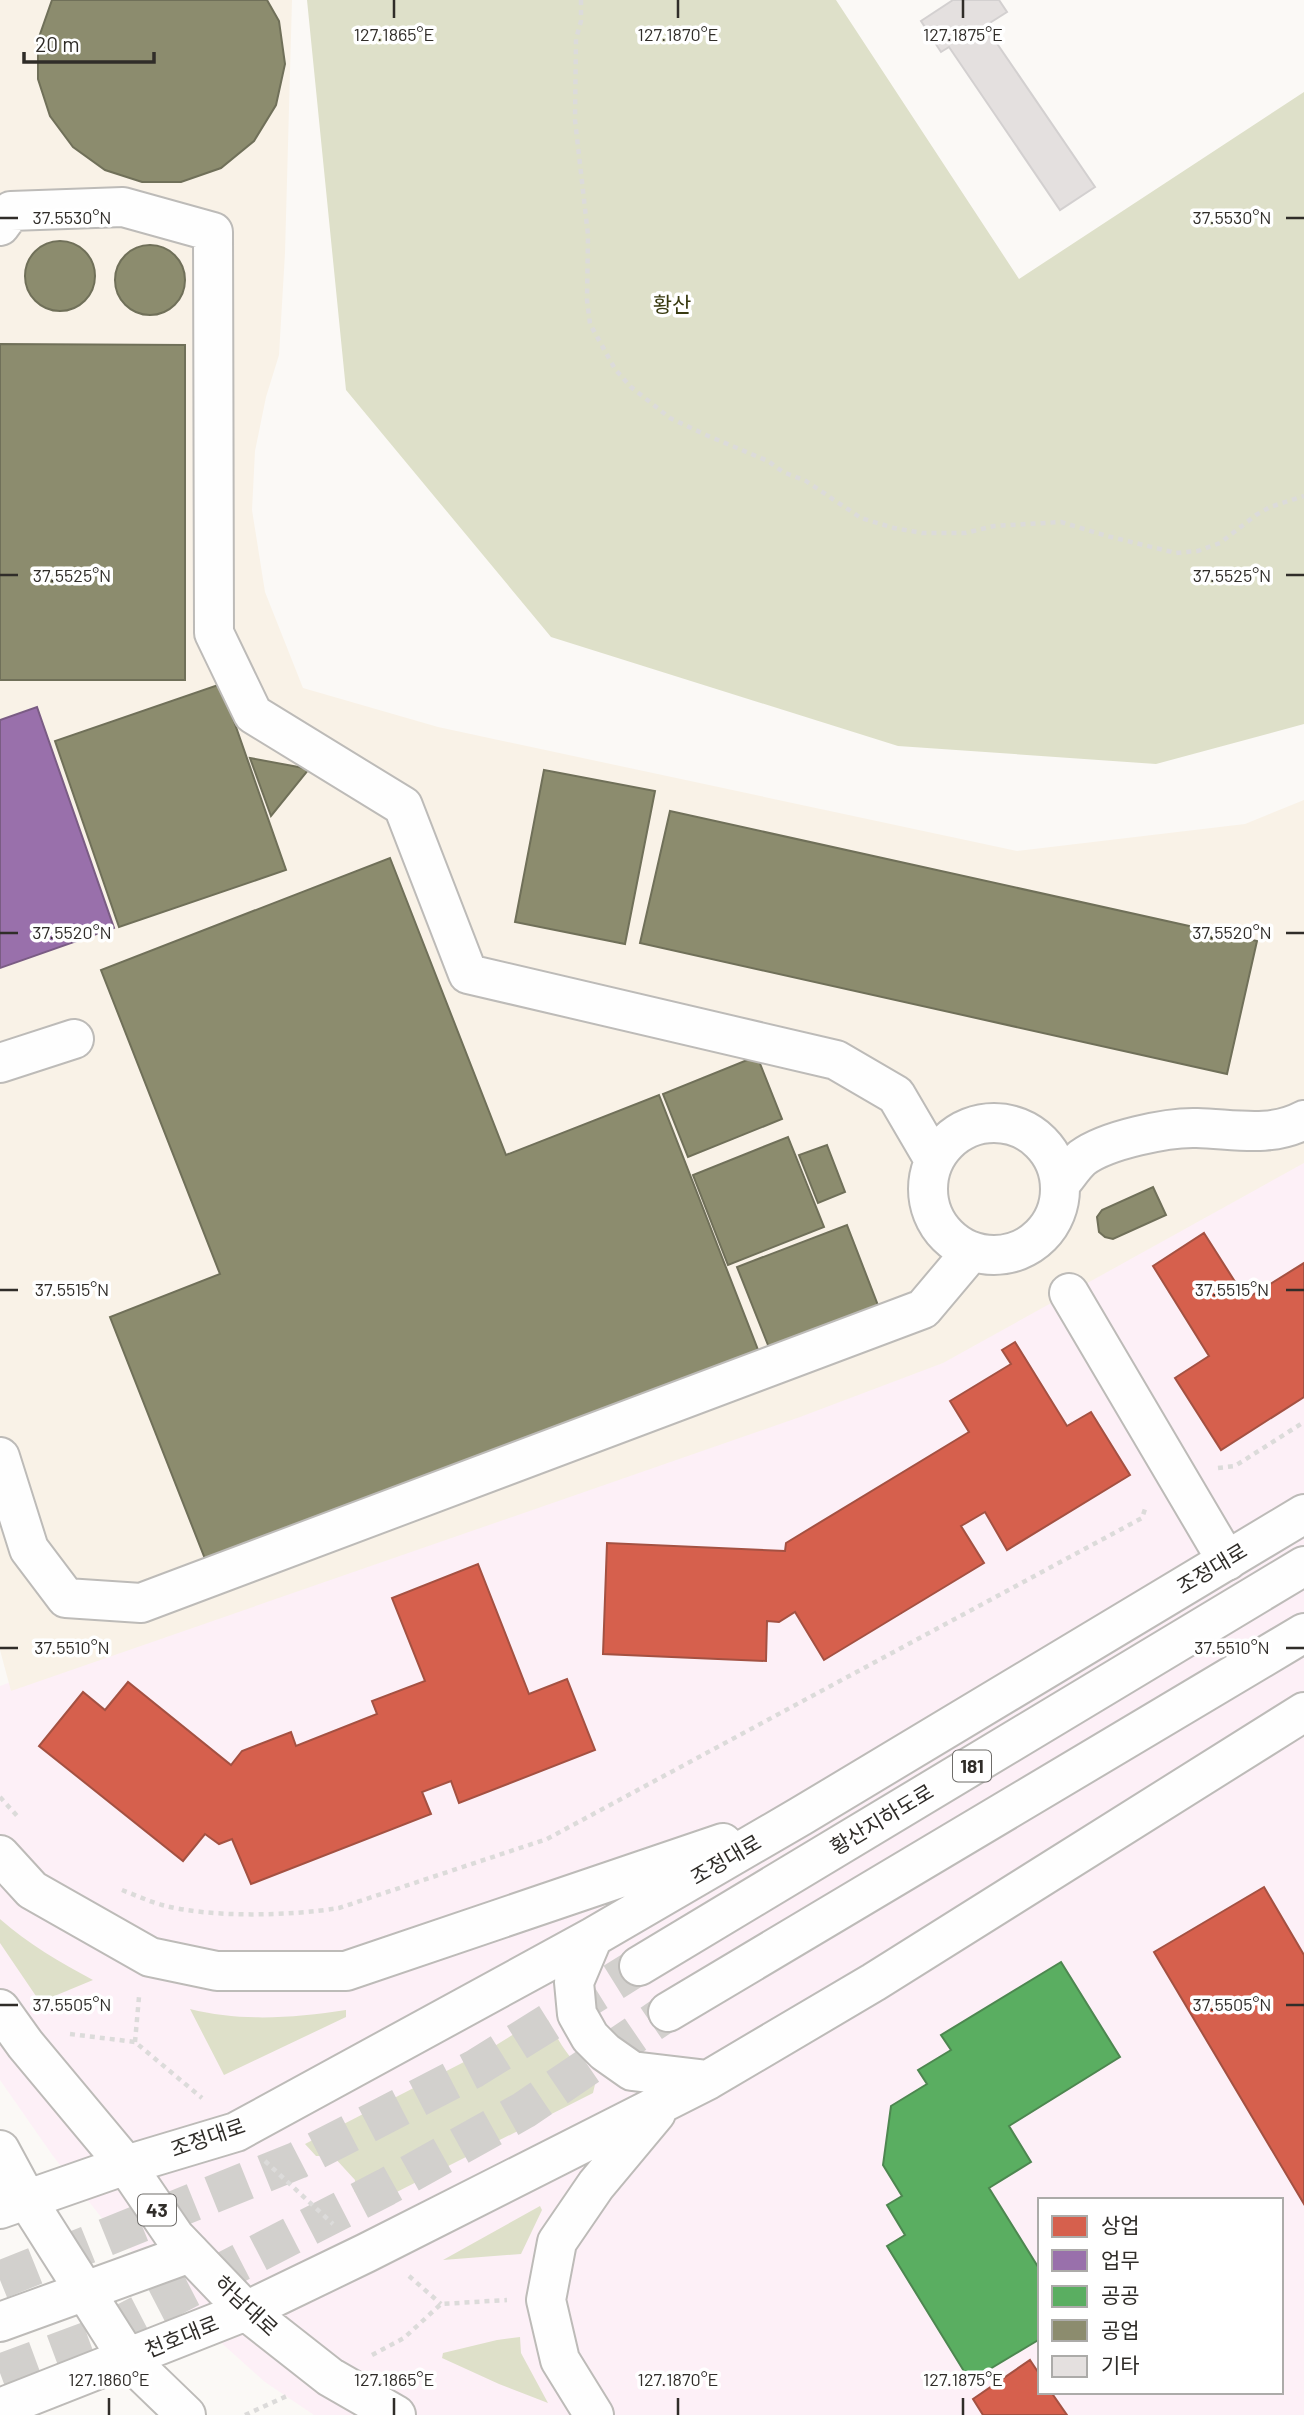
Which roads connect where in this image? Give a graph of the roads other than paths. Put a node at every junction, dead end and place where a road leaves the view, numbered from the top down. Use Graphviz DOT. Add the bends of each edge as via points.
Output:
graph roads {
  1 [pos="0,226"];
  2 [pos="74,1039"];
  3 [pos="0,1063"];
  4 [pos="1304,1120"];
  5 [pos="934,1160"];
  6 [pos="1061,1183"];
  7 [pos="971,1252"];
  8 [pos="1069,1293"];
  9 [pos="0,1457"];
  10 [pos="1304,1514"];
  11 [pos="1227,1560"];
  12 [pos="1304,1566"];
  13 [pos="1304,1633"];
  14 [pos="1304,1712"];
  15 [pos="801,1816"];
  16 [pos="0,1854"];
  17 [pos="593,1937"];
  18 [pos="639,1966"];
  19 [pos="0,2009"];
  20 [pos="668,2012"];
  21 [pos="708,2080"];
  22 [pos="666,2100"];
  23 [pos="0,2150"];
  24 [pos="126,2165"];
  25 [pos="13,2205"];
  26 [pos="190,2253"];
  27 [pos="84,2290"];
  28 [pos="246,2311"];
  29 [pos="0,2322"];
  30 [pos="128,2359"];
  31 [pos="0,2408"];
  32 [pos="186,2415"];
  33 [pos="396,2415"];
  34 [pos="594,2415"];
  1 -- 5 [label="main road" via="12,211 123,207 213,232 214,633 253,714 403,806 468,974 836,1060 897,1095"];
  2 -- 3 [label="main road"];
  4 -- 6 [label="main road" via="1262,1132 1194,1128 1130,1138 1083,1158"];
  5 -- 6 [label="main road" via="964,1129 985,1122 1006,1123 1027,1130 1044,1144 1056,1162"];
  5 -- 7 [label="main road" via="928,1202 937,1223"];
  6 -- 7 [label="main road" via="1060,1205 1051,1225 1035,1242 993,1256"];
  7 -- 9 [label="main road" via="923,1309 141,1603 66,1598 29,1549"];
  8 -- 11 [label="main road"];
  10 -- 11 [label="main road, 조정대로"];
  11 -- 15 [label="main road, 조정대로"];
  12 -- 18 [label="main road, 황산지하도로 / 181"];
  13 -- 20 [label="main road"];
  14 -- 21 [label="main road" via="874,1982"];
  15 -- 16 [label="main road" via="346,1971 218,1971 150,1957 32,1890"];
  15 -- 17 [label="main road, 조정대로"];
  17 -- 21 [label="main road" via="574,1982 577,2014 590,2037 632,2071"];
  17 -- 24 [label="main road, 조정대로" via="236,2132"];
  19 -- 24 [label="main road, 하남대로"];
  21 -- 22 [label="main road"];
  22 -- 28 [label="main road"];
  22 -- 34 [label="main road" via="596,2185 557,2242 547,2300 559,2360"];
  23 -- 25 [label="main road"];
  24 -- 25 [label="main road"];
  24 -- 26 [label="main road, 하남대로 / 43"];
  25 -- 27 [label="main road"];
  26 -- 27 [label="main road"];
  26 -- 28 [label="main road, 하남대로 / 43"];
  27 -- 29 [label="main road"];
  27 -- 30 [label="main road"];
  28 -- 30 [label="main road, 천호대로"];
  28 -- 33 [label="main road, 하남대로 / 43" via="330,2377"];
  30 -- 31 [label="main road, 천호대로"];
  30 -- 32 [label="main road"];
}
